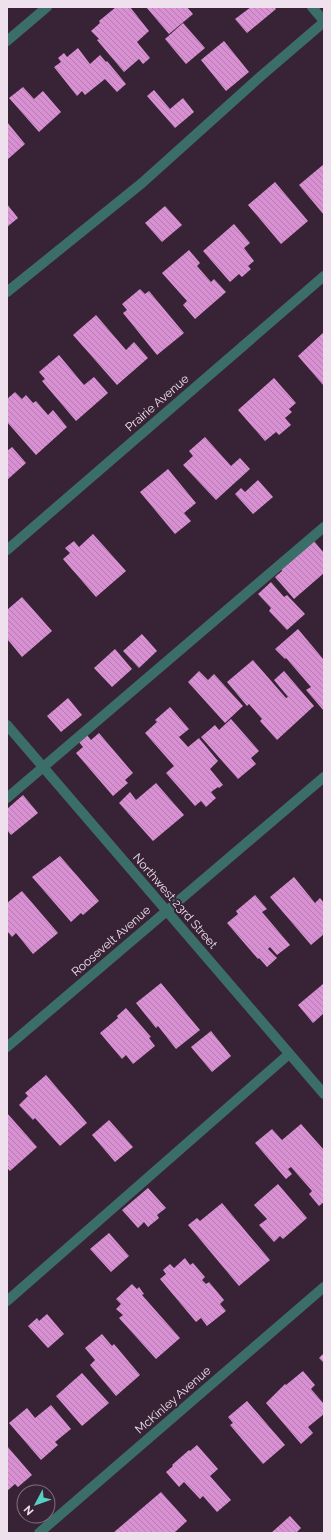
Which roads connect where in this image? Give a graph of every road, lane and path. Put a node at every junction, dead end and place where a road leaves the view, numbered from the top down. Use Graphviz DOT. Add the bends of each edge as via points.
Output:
graph roads {
  1 [pos="47,7"];
  2 [pos="312,7"];
  3 [pos="324,22"];
  4 [pos="7,41"];
  5 [pos="324,276"];
  6 [pos="7,292"];
  7 [pos="324,527"];
  8 [pos="7,550"];
  9 [pos="7,725"];
  10 [pos="43,767"];
  11 [pos="324,777"];
  12 [pos="7,798"];
  13 [pos="166,911"];
  14 [pos="7,1048"];
  15 [pos="290,1054"];
  16 [pos="324,1094"];
  17 [pos="324,1287"];
  18 [pos="7,1301"];
  19 [pos="39,1533"];
  1 -- 4 [label="street"];
  2 -- 3 [label="street"];
  3 -- 6 [label="street" via="142,183"];
  5 -- 8 [label="street, Prairie Avenue"];
  7 -- 10 [label="street"];
  9 -- 10 [label="street, Northwest 23rd Street"];
  10 -- 12 [label="street"];
  10 -- 13 [label="street, Northwest 23rd Street"];
  11 -- 13 [label="street, Roosevelt Avenue"];
  13 -- 14 [label="street, Roosevelt Avenue"];
  13 -- 15 [label="street, Northwest 23rd Street"];
  15 -- 16 [label="street, Northwest 23rd Street"];
  15 -- 18 [label="street"];
  17 -- 19 [label="street, McKinley Avenue"];
}
